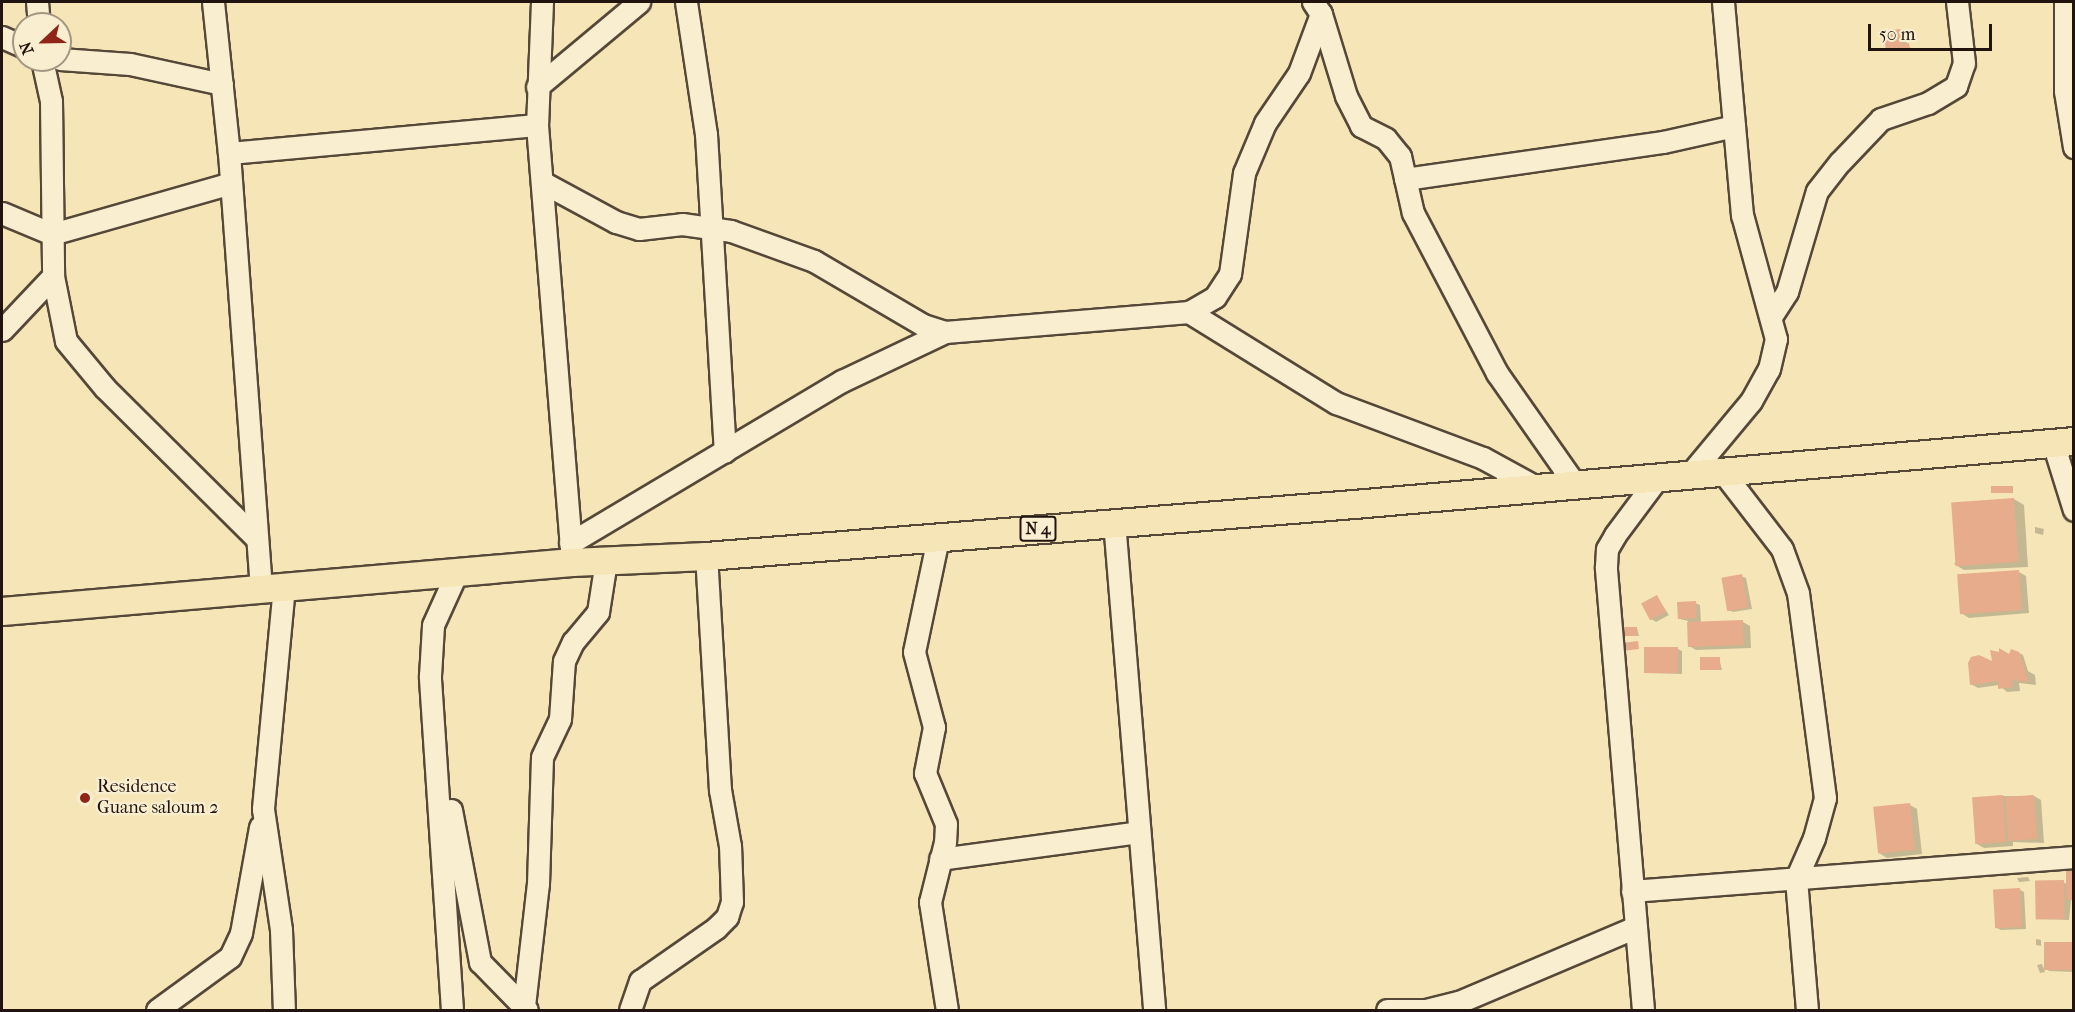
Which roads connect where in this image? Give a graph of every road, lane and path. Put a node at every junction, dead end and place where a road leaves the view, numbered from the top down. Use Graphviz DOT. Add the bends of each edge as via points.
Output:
graph roads {
  1 [pos="213,2"];
  2 [pos="542,2"];
  3 [pos="639,2"];
  4 [pos="686,2"];
  5 [pos="1723,2"];
  6 [pos="1958,2"];
  7 [pos="2065,2"];
  8 [pos="1317,8"];
  9 [pos="72,60"];
  10 [pos="45,72"];
  11 [pos="222,84"];
  12 [pos="537,87"];
  13 [pos="537,125"];
  14 [pos="1734,126"];
  15 [pos="2073,147"];
  16 [pos="229,153"];
  17 [pos="1405,179"];
  18 [pos="542,182"];
  19 [pos="231,183"];
  20 [pos="4,215"];
  21 [pos="713,228"];
  22 [pos="52,234"];
  23 [pos="53,276"];
  24 [pos="1189,312"];
  25 [pos="1772,315"];
  26 [pos="2,330"];
  27 [pos="945,332"];
  28 [pos="2063,442"];
  29 [pos="725,451"];
  30 [pos="1722,471"];
  31 [pos="1691,473"];
  32 [pos="1659,476"];
  33 [pos="1574,483"];
  34 [pos="1538,488"];
  35 [pos="2073,510"];
  36 [pos="1114,522"];
  37 [pos="255,537"];
  38 [pos="938,538"];
  39 [pos="571,553"];
  40 [pos="706,556"];
  41 [pos="606,561"];
  42 [pos="457,572"];
  43 [pos="273,588"];
  44 [pos="2,611"];
  45 [pos="430,692"];
  46 [pos="263,809"];
  47 [pos="1139,832"];
  48 [pos="2073,857"];
  49 [pos="940,859"];
  50 [pos="1796,879"];
  51 [pos="1632,891"];
  52 [pos="1636,927"];
  53 [pos="525,1008"];
  54 [pos="157,1011"];
  55 [pos="284,1011"];
  56 [pos="452,1011"];
  57 [pos="630,1011"];
  58 [pos="947,1011"];
  59 [pos="1154,1011"];
  60 [pos="1387,1011"];
  61 [pos="1643,1011"];
  62 [pos="1807,1011"];
  1 -- 11 [label="street"];
  2 -- 12 [label="street"];
  3 -- 12 [label="street"];
  4 -- 21 [label="street" via="706,135"];
  5 -- 14 [label="street"];
  6 -- 25 [label="street" via="1964,63 1956,86 1928,103 1881,119 1840,162 1817,191 1787,292"];
  7 -- 15 [label="street" via="2066,101"];
  8 -- 17 [label="street" via="1346,96 1361,126 1386,139 1400,156"];
  8 -- 24 [label="street" via="1299,73 1265,123 1244,173 1230,273 1215,297"];
  9 -- 11 [label="street" via="130,63"];
  10 -- 22 [label="street" via="51,101"];
  11 -- 16 [label="street"];
  12 -- 13 [label="street"];
  13 -- 16 [label="street"];
  13 -- 18 [label="street"];
  14 -- 17 [label="street" via="1663,142"];
  14 -- 25 [label="street" via="1742,215"];
  16 -- 19 [label="street"];
  17 -- 33 [label="street" via="1413,213 1497,373"];
  18 -- 21 [label="street" via="615,222 639,229 682,224"];
  18 -- 39 [label="street"];
  19 -- 22 [label="street"];
  19 -- 37 [label="street"];
  20 -- 22 [label="street"];
  21 -- 27 [label="street" via="814,261 923,325"];
  21 -- 29 [label="street"];
  22 -- 23 [label="street"];
  23 -- 26 [label="street"];
  23 -- 37 [label="street" via="61,327 70,348"];
  24 -- 27 [label="street"];
  24 -- 34 [label="street" via="1336,403 1483,458"];
  25 -- 31 [label="street" via="1776,339 1769,369 1751,401"];
  27 -- 29 [label="street" via="842,381"];
  28 -- 30 [label="main road, N 4"];
  28 -- 35 [label="street"];
  29 -- 39 [label="street"];
  30 -- 31 [label="main road, N 4"];
  30 -- 50 [label="street" via="1782,549 1798,593 1825,798 1814,838"];
  31 -- 32 [label="main road, N 4"];
  32 -- 33 [label="main road, N 4"];
  32 -- 51 [label="street" via="1607,549"];
  33 -- 34 [label="main road, N 4"];
  34 -- 36 [label="main road, N 4"];
  36 -- 38 [label="main road, N 4"];
  36 -- 47 [label="street"];
  37 -- 43 [label="street"];
  38 -- 40 [label="main road, N 4"];
  38 -- 49 [label="street" via="914,652 934,726 925,773 946,824"];
  39 -- 41 [label="main road, N 4"];
  39 -- 42 [label="main road, N 4"];
  40 -- 41 [label="main road, N 4"];
  40 -- 57 [label="street" via="732,902 727,917 716,928 640,981"];
  41 -- 53 [label="street" via="598,612 573,642 564,661 560,720 542,757 538,884"];
  42 -- 43 [label="main road, N 4"];
  42 -- 45 [label="street" via="433,625"];
  43 -- 44 [label="main road, N 4"];
  43 -- 46 [label="street"];
  45 -- 53 [label="street" via="439,719 456,846 480,962"];
  45 -- 56 [label="street"];
  46 -- 54 [label="street" via="241,933 230,957"];
  46 -- 55 [label="street" via="281,930"];
  47 -- 49 [label="street"];
  47 -- 59 [label="street"];
  48 -- 50 [label="street"];
  49 -- 58 [label="street" via="930,902"];
  50 -- 51 [label="street"];
  50 -- 62 [label="street"];
  51 -- 52 [label="street"];
  52 -- 60 [label="street" via="1459,1002 1426,1010"];
  52 -- 61 [label="street"];
}
